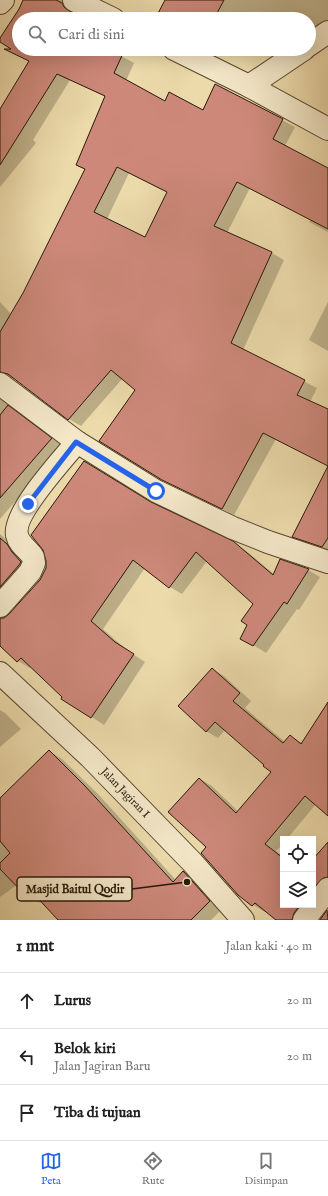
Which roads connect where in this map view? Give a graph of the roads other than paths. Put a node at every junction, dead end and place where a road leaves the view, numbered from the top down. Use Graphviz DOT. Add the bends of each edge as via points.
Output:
graph roads {
  1 [pos="2,0"];
  2 [pos="74,0"];
  3 [pos="0,3"];
  4 [pos="99,12"];
  5 [pos="328,32"];
  6 [pos="316,40"];
  7 [pos="188,56"];
  8 [pos="294,56"];
  9 [pos="250,86"];
  10 [pos="328,129"];
  11 [pos="0,384"];
  12 [pos="76,442"];
  13 [pos="328,562"];
  14 [pos="0,606"];
  15 [pos="0,673"];
  16 [pos="328,889"];
  17 [pos="243,920"];
  18 [pos="304,920"];
  1 -- 3 [label="street"];
  2 -- 4 [label="street"];
  5 -- 6 [label="street"];
  7 -- 9 [label="street"];
  8 -- 9 [label="street"];
  9 -- 10 [label="street"];
  11 -- 12 [label="street"];
  12 -- 13 [label="street" via="183,505 268,542"];
  12 -- 14 [label="street" via="32,498 20,518 17,535 33,557 33,567"];
  15 -- 17 [label="street, Jalan Jagiran I" via="90,757 192,862"];
  16 -- 18 [label="street"];
}
